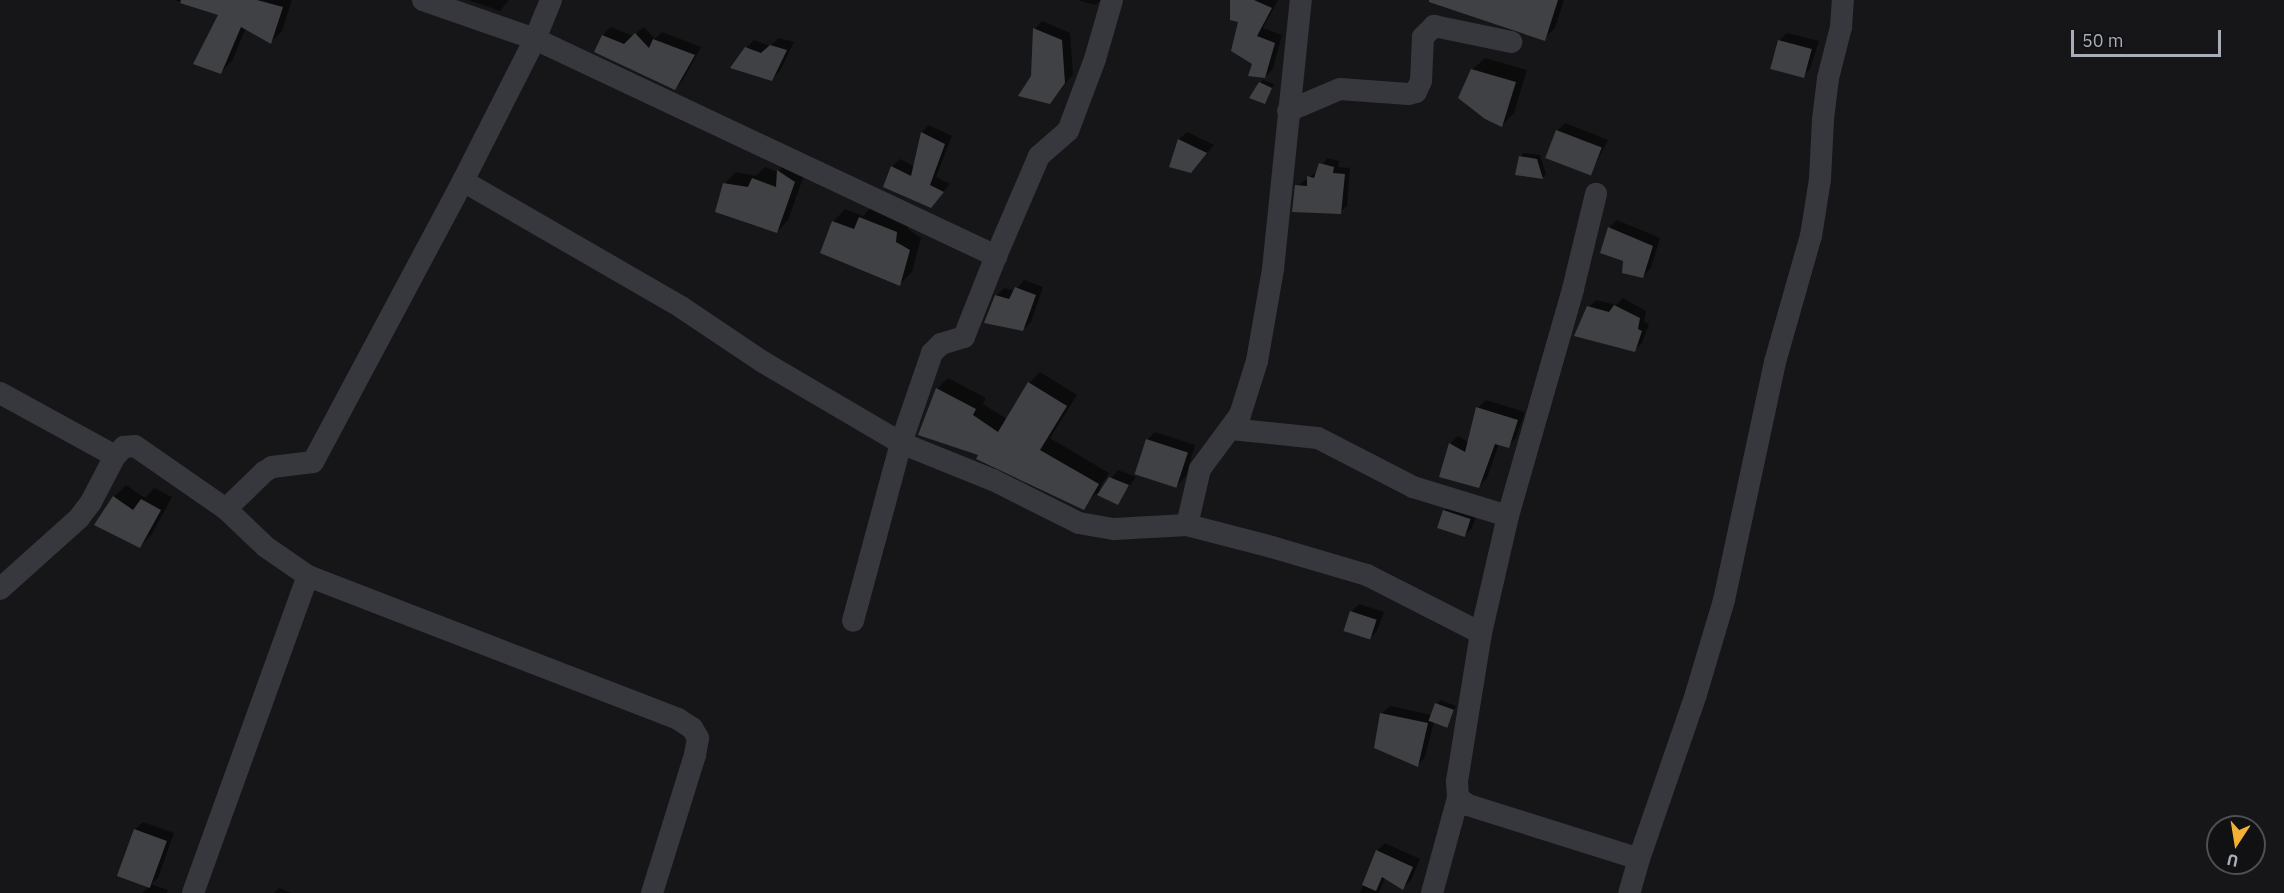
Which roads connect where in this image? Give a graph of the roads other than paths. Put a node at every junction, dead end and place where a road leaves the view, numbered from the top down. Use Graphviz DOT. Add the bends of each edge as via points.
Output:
graph roads {
  1 [pos="423,0"];
  2 [pos="551,0"];
  3 [pos="1112,0"];
  4 [pos="1301,0"];
  5 [pos="1844,0"];
  6 [pos="535,39"];
  7 [pos="1511,42"];
  8 [pos="1288,111"];
  9 [pos="463,181"];
  10 [pos="1596,194"];
  11 [pos="996,256"];
  12 [pos="0,393"];
  13 [pos="1231,429"];
  14 [pos="901,443"];
  15 [pos="115,456"];
  16 [pos="226,509"];
  17 [pos="1508,516"];
  18 [pos="1187,525"];
  19 [pos="308,576"];
  20 [pos="0,589"];
  21 [pos="853,621"];
  22 [pos="1480,633"];
  23 [pos="1458,798"];
  24 [pos="1639,860"];
  25 [pos="193,893"];
  26 [pos="652,893"];
  27 [pos="1432,893"];
  28 [pos="1629,893"];
  1 -- 6 [label="street"];
  2 -- 6 [label="street"];
  3 -- 11 [label="street" via="1068,131 1039,156"];
  4 -- 8 [label="street"];
  5 -- 24 [label="street" via="1822,119 1820,179 1811,236 1775,362 1724,600"];
  6 -- 9 [label="street"];
  6 -- 11 [label="street"];
  7 -- 8 [label="street" via="1434,26 1423,37 1421,81 1416,92 1340,89"];
  8 -- 13 [label="street" via="1273,269 1259,350 1242,408"];
  9 -- 14 [label="street" via="681,307 763,362"];
  9 -- 16 [label="street" via="318,456 306,465 273,467 264,472"];
  10 -- 17 [label="street"];
  11 -- 14 [label="street" via="968,332 941,344 932,353"];
  12 -- 15 [label="street"];
  13 -- 17 [label="street" via="1318,438 1413,487"];
  13 -- 18 [label="street" via="1200,469"];
  14 -- 18 [label="street" via="993,480 1079,523 1097,528"];
  14 -- 21 [label="street"];
  15 -- 16 [label="street" via="124,447 135,446"];
  15 -- 20 [label="street" via="79,518"];
  16 -- 19 [label="street" via="266,547"];
  17 -- 22 [label="street"];
  18 -- 22 [label="street" via="1358,572"];
  19 -- 25 [label="street"];
  19 -- 26 [label="street" via="692,728 698,738 695,756"];
  22 -- 23 [label="street" via="1457,782"];
  23 -- 24 [label="street" via="1468,805"];
  23 -- 27 [label="street"];
  24 -- 28 [label="street"];
}
